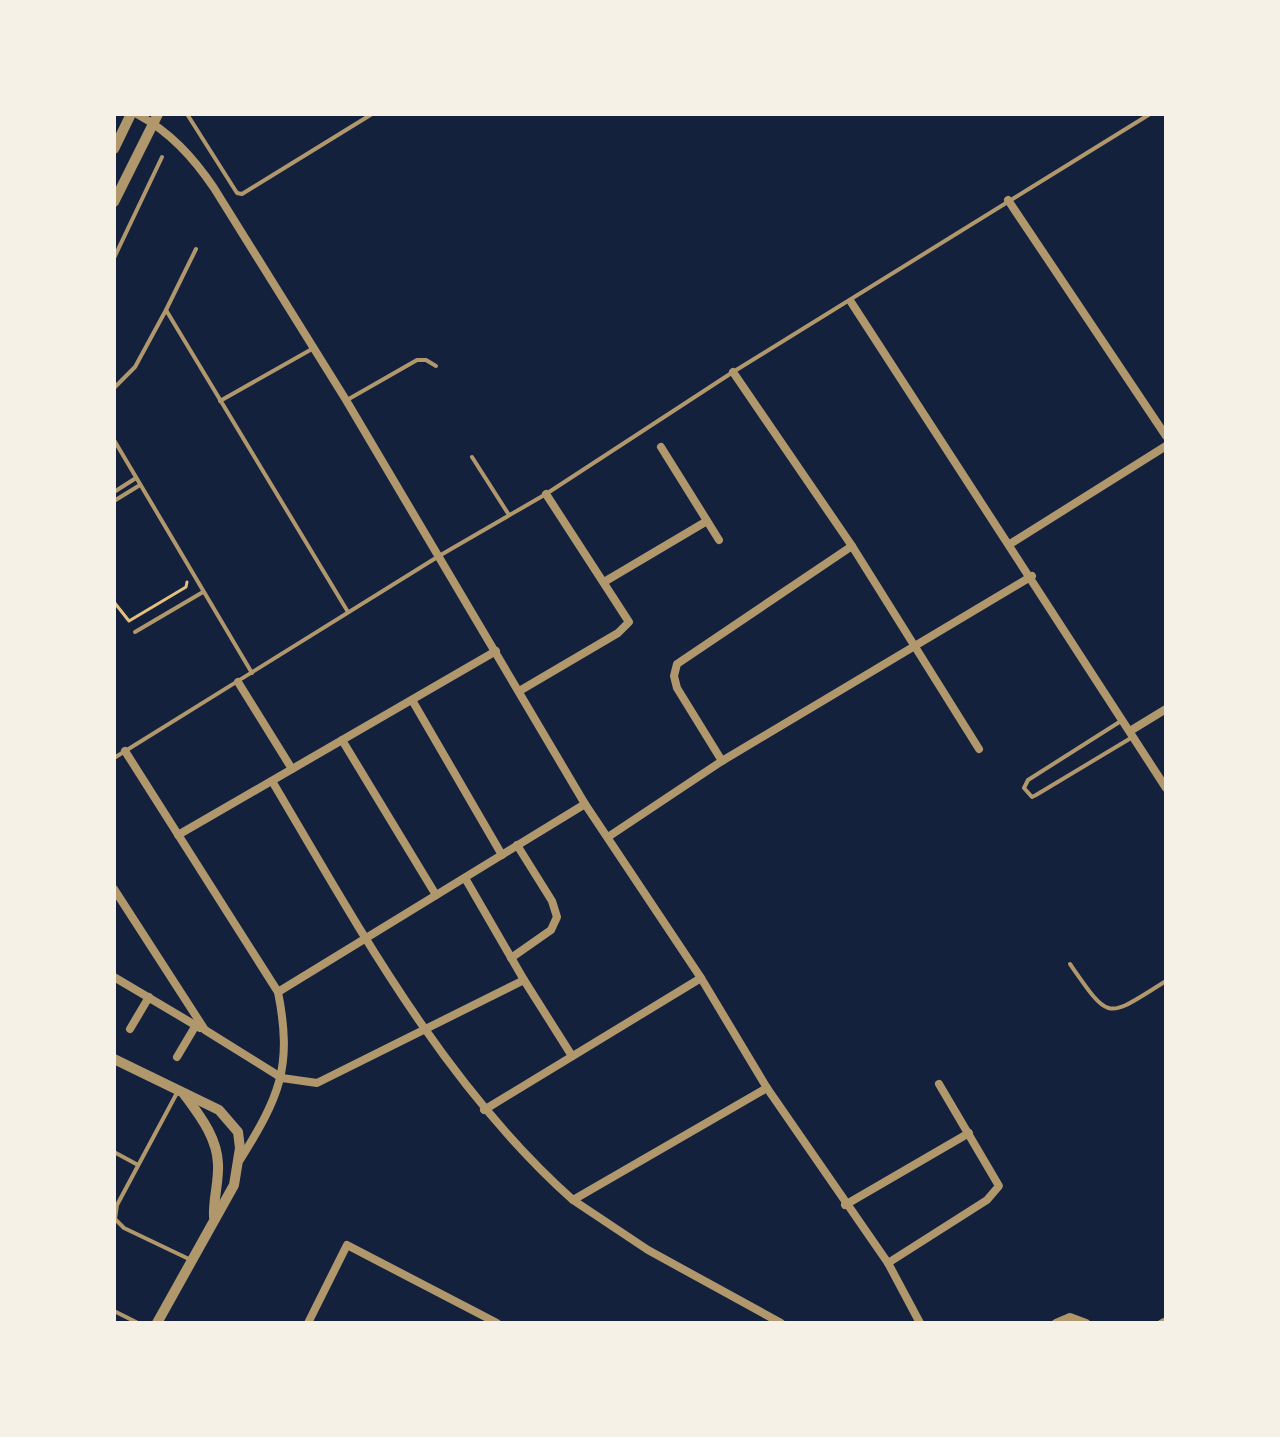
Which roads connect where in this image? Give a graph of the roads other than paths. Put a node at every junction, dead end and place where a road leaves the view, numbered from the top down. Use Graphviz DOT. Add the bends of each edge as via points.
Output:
graph roads {
  1 [pos="134,114"];
  2 [pos="187,114"];
  3 [pos="372,114"];
  4 [pos="1150,114"];
  5 [pos="156,118"];
  6 [pos="114,149"];
  7 [pos="162,157"];
  8 [pos="1008,200"];
  9 [pos="114,202"];
  10 [pos="196,249"];
  11 [pos="114,258"];
  12 [pos="851,302"];
  13 [pos="166,310"];
  14 [pos="314,348"];
  15 [pos="436,366"];
  16 [pos="733,372"];
  17 [pos="114,388"];
  18 [pos="346,400"];
  19 [pos="220,401"];
  20 [pos="1166,436"];
  21 [pos="114,440"];
  22 [pos="1166,446"];
  23 [pos="661,447"];
  24 [pos="472,457"];
  25 [pos="136,478"];
  26 [pos="140,485"];
  27 [pos="114,492"];
  28 [pos="546,494"];
  29 [pos="114,501"];
  30 [pos="509,515"];
  31 [pos="707,521"];
  32 [pos="719,540"];
  33 [pos="1010,544"];
  34 [pos="852,546"];
  35 [pos="439,556"];
  36 [pos="1032,576"];
  37 [pos="604,582"];
  38 [pos="203,592"];
  39 [pos="348,612"];
  40 [pos="135,632"];
  41 [pos="915,648"];
  42 [pos="496,651"];
  43 [pos="252,673"];
  44 [pos="238,682"];
  45 [pos="521,690"];
  46 [pos="412,700"];
  47 [pos="1166,709"];
  48 [pos="1123,720"];
  49 [pos="1132,734"];
  50 [pos="342,740"];
  51 [pos="979,749"];
  52 [pos="125,751"];
  53 [pos="114,758"];
  54 [pos="722,761"];
  55 [pos="292,769"];
  56 [pos="272,781"];
  57 [pos="1166,788"];
  58 [pos="585,804"];
  59 [pos="178,835"];
  60 [pos="608,837"];
  61 [pos="517,845"];
  62 [pos="502,855"];
  63 [pos="465,878"];
  64 [pos="114,889"];
  65 [pos="436,895"];
  66 [pos="365,939"];
  67 [pos="511,958"];
  68 [pos="1070,964"];
  69 [pos="114,977"];
  70 [pos="701,978"];
  71 [pos="524,980"];
  72 [pos="1166,981"];
  73 [pos="278,992"];
  74 [pos="149,997"];
  75 [pos="200,1028"];
  76 [pos="130,1029"];
  77 [pos="427,1029"];
  78 [pos="572,1056"];
  79 [pos="177,1057"];
  80 [pos="114,1059"];
  81 [pos="282,1078"];
  82 [pos="939,1084"];
  83 [pos="767,1088"];
  84 [pos="181,1092"];
  85 [pos="484,1110"];
  86 [pos="969,1133"];
  87 [pos="114,1152"];
  88 [pos="239,1162"];
  89 [pos="138,1165"];
  90 [pos="573,1200"];
  91 [pos="845,1205"];
  92 [pos="214,1217"];
  93 [pos="191,1260"];
  94 [pos="888,1263"];
  95 [pos="114,1311"];
  96 [pos="138,1323"];
  97 [pos="157,1323"];
  98 [pos="308,1323"];
  99 [pos="497,1323"];
  100 [pos="781,1323"];
  101 [pos="920,1323"];
  102 [pos="1056,1323"];
  103 [pos="1086,1323"];
  1 -- 5 [label="street"];
  1 -- 6 [label="street"];
  2 -- 3 [label="lane" via="242,194"];
  4 -- 8 [label="lane"];
  5 -- 9 [label="street"];
  5 -- 14 [label="street" via="197,162"];
  7 -- 11 [label="lane"];
  8 -- 12 [label="lane"];
  8 -- 20 [label="street"];
  10 -- 13 [label="lane"];
  12 -- 16 [label="lane"];
  12 -- 33 [label="street"];
  13 -- 17 [label="lane" via="135,367"];
  13 -- 19 [label="lane"];
  14 -- 18 [label="street"];
  14 -- 19 [label="lane"];
  15 -- 18 [label="lane" via="417,360"];
  16 -- 28 [label="lane"];
  16 -- 34 [label="street"];
  18 -- 35 [label="street"];
  19 -- 39 [label="lane"];
  21 -- 25 [label="lane"];
  22 -- 33 [label="street"];
  23 -- 31 [label="street"];
  24 -- 30 [label="lane"];
  25 -- 26 [label="lane"];
  25 -- 27 [label="lane"];
  26 -- 29 [label="lane"];
  26 -- 38 [label="lane"];
  28 -- 30 [label="lane"];
  28 -- 37 [label="street"];
  30 -- 35 [label="lane"];
  31 -- 32 [label="street"];
  31 -- 37 [label="street"];
  33 -- 36 [label="street"];
  34 -- 41 [label="street"];
  34 -- 54 [label="street" via="677,664 677,688"];
  35 -- 39 [label="lane"];
  35 -- 42 [label="street"];
  36 -- 41 [label="street"];
  36 -- 48 [label="street"];
  37 -- 45 [label="street" via="629,622"];
  38 -- 40 [label="lane"];
  38 -- 43 [label="lane"];
  39 -- 43 [label="lane"];
  41 -- 51 [label="street"];
  41 -- 54 [label="street"];
  42 -- 45 [label="street"];
  42 -- 46 [label="street"];
  43 -- 44 [label="lane"];
  44 -- 52 [label="lane"];
  44 -- 55 [label="street"];
  45 -- 58 [label="street"];
  46 -- 50 [label="street"];
  46 -- 62 [label="street"];
  47 -- 49 [label="street"];
  48 -- 49 [label="street"];
  48 -- 49 [label="lane" via="1028,780 1024,788 1032,797"];
  49 -- 57 [label="street"];
  50 -- 55 [label="street"];
  50 -- 65 [label="street"];
  52 -- 53 [label="lane"];
  52 -- 59 [label="street"];
  54 -- 60 [label="street"];
  55 -- 56 [label="street"];
  56 -- 59 [label="street"];
  56 -- 66 [label="street"];
  58 -- 60 [label="street"];
  58 -- 61 [label="street"];
  59 -- 73 [label="street"];
  60 -- 70 [label="street"];
  61 -- 62 [label="street"];
  61 -- 67 [label="street" via="557,917 551,930"];
  62 -- 63 [label="street"];
  63 -- 65 [label="street"];
  63 -- 67 [label="street"];
  64 -- 75 [label="street"];
  65 -- 66 [label="street"];
  66 -- 73 [label="street"];
  66 -- 77 [label="street"];
  67 -- 71 [label="street"];
  68 -- 72 [label="lane" via="1100,1008 1110,1011"];
  69 -- 74 [label="street"];
  70 -- 78 [label="street"];
  70 -- 83 [label="street"];
  71 -- 77 [label="street"];
  71 -- 78 [label="street"];
  73 -- 81 [label="street"];
  74 -- 75 [label="street"];
  74 -- 76 [label="street"];
  75 -- 79 [label="street"];
  75 -- 81 [label="street"];
  77 -- 81 [label="street" via="317,1083"];
  77 -- 85 [label="street"];
  78 -- 85 [label="street"];
  80 -- 84 [label="street"];
  81 -- 88 [label="street" via="273,1108"];
  82 -- 86 [label="street"];
  83 -- 90 [label="street"];
  83 -- 91 [label="street"];
  84 -- 88 [label="street" via="231,1121 238,1132"];
  84 -- 89 [label="lane"];
  84 -- 92 [label="street" via="207,1126 214,1146"];
  85 -- 90 [label="street"];
  86 -- 91 [label="street"];
  86 -- 94 [label="street" via="999,1186"];
  87 -- 89 [label="lane"];
  88 -- 92 [label="street" via="234,1185"];
  89 -- 93 [label="lane" via="115,1219"];
  90 -- 100 [label="street" via="648,1250"];
  91 -- 94 [label="street"];
  92 -- 93 [label="street"];
  93 -- 97 [label="street"];
  94 -- 101 [label="street"];
  95 -- 96 [label="lane"];
  98 -- 99 [label="street" via="347,1245"];
  102 -- 103 [label="street" via="1070,1317"];
}
